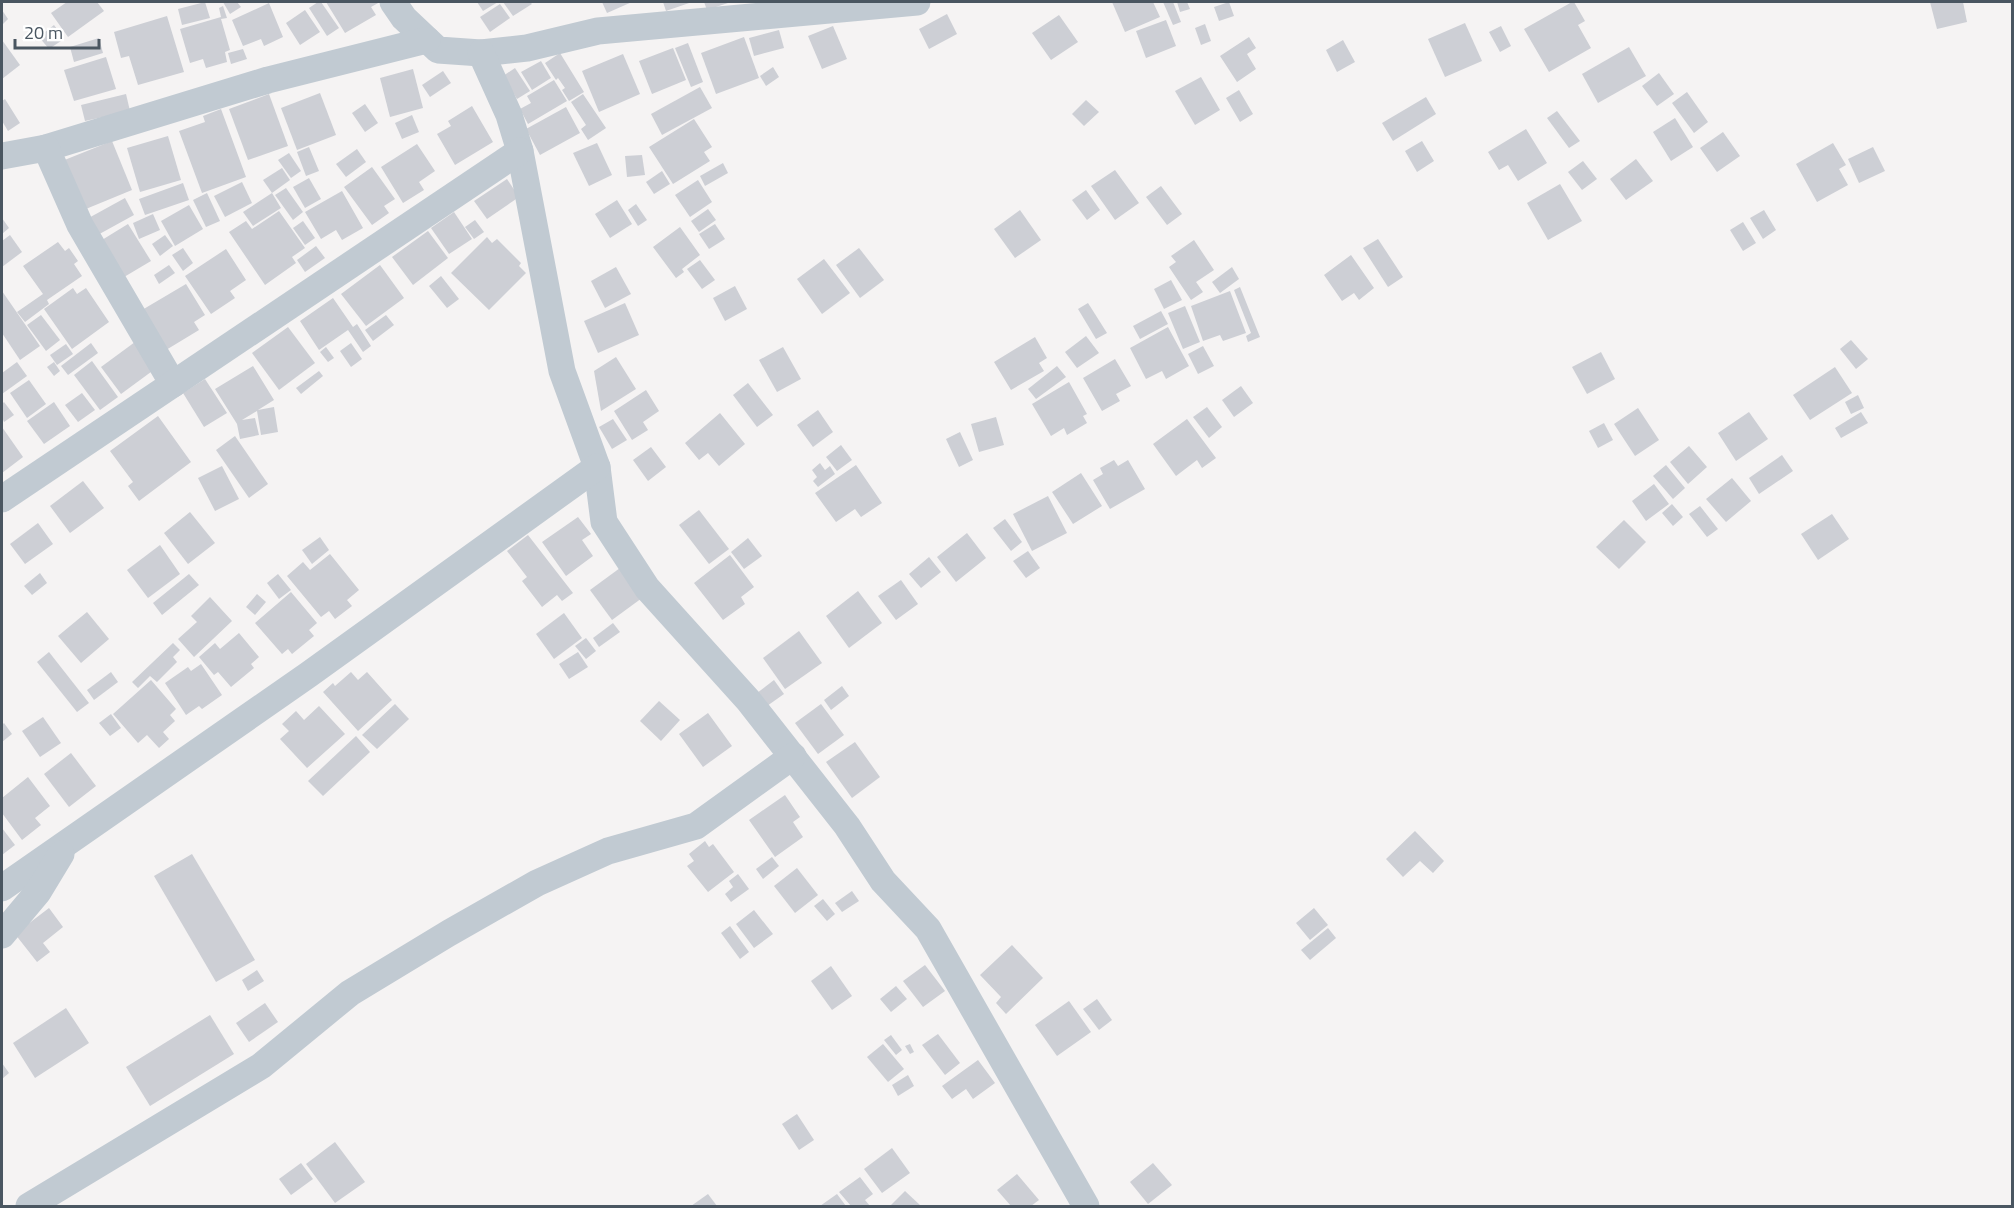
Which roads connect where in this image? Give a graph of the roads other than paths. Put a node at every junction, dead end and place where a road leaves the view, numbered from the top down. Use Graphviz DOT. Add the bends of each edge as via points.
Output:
graph roads {
  1 [pos="393,2"];
  2 [pos="917,2"];
  3 [pos="820,6"];
  4 [pos="427,40"];
  5 [pos="481,53"];
  6 [pos="46,148"];
  7 [pos="520,151"];
  8 [pos="2,156"];
  9 [pos="173,384"];
  10 [pos="597,467"];
  11 [pos="2,499"];
  12 [pos="793,756"];
  13 [pos="68,843"];
  14 [pos="2,888"];
  15 [pos="2,935"];
  16 [pos="29,1206"];
  17 [pos="1086,1206"];
  1 -- 4 [label="street"];
  2 -- 3 [label="street"];
  3 -- 5 [label="street" via="598,31 527,48"];
  4 -- 5 [label="street" via="438,50"];
  4 -- 6 [label="street" via="268,80"];
  5 -- 7 [label="street" via="509,115"];
  6 -- 8 [label="street"];
  6 -- 9 [label="street" via="80,225"];
  7 -- 9 [label="street"];
  7 -- 10 [label="street" via="562,371"];
  9 -- 11 [label="street"];
  10 -- 12 [label="street" via="604,522 647,588"];
  10 -- 13 [label="street"];
  12 -- 16 [label="street" via="696,826 608,851 537,883 449,933 350,993 261,1065"];
  12 -- 17 [label="street" via="848,825 883,881 928,929"];
  13 -- 14 [label="street"];
  13 -- 15 [label="street" via="38,892"];
}
